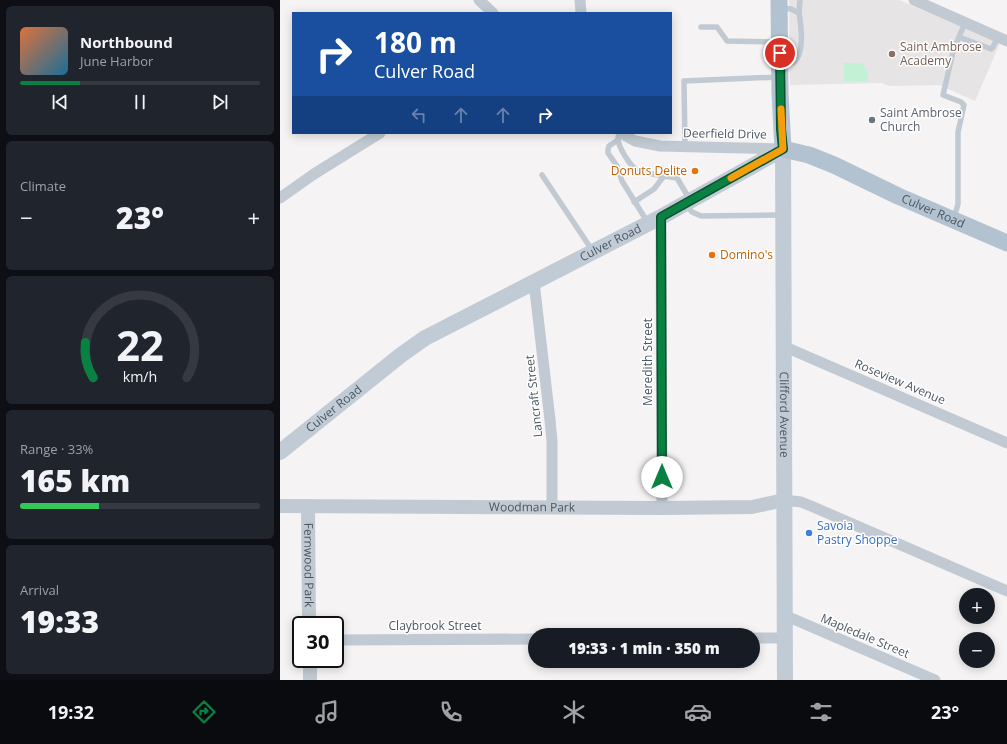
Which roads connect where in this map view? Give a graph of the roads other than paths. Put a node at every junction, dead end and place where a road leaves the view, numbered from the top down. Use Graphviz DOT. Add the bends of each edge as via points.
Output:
graph roads {
  1 [pos="479,0"];
  2 [pos="580,0"];
  3 [pos="800,0"];
  4 [pos="914,0"];
  5 [pos="779,4"];
  6 [pos="492,12"];
  7 [pos="580,12"];
  8 [pos="799,13"];
  9 [pos="965,22"];
  10 [pos="701,27"];
  11 [pos="960,37"];
  12 [pos="1002,39"];
  13 [pos="780,42"];
  14 [pos="780,71"];
  15 [pos="378,134"];
  16 [pos="620,135"];
  17 [pos="685,147"];
  18 [pos="783,149"];
  19 [pos="542,175"];
  20 [pos="664,176"];
  21 [pos="280,198"];
  22 [pos="634,202"];
  23 [pos="687,202"];
  24 [pos="783,215"];
  25 [pos="654,220"];
  26 [pos="953,220"];
  27 [pos="1007,243"];
  28 [pos="593,252"];
  29 [pos="534,282"];
  30 [pos="783,346"];
  31 [pos="1007,443"];
  32 [pos="280,452"];
  33 [pos="784,500"];
  34 [pos="280,506"];
  35 [pos="308,506"];
  36 [pos="552,508"];
  37 [pos="662,508"];
  38 [pos="1007,591"];
  39 [pos="784,615"];
  40 [pos="309,616"];
  41 [pos="760,638"];
  42 [pos="784,638"];
  43 [pos="528,639"];
  44 [pos="344,640"];
  45 [pos="310,668"];
  46 [pos="310,680"];
  47 [pos="785,680"];
  48 [pos="935,680"];
  1 -- 6 [label="street"];
  2 -- 7 [label="street"];
  3 -- 8 [label="lane"];
  4 -- 9 [label="street"];
  5 -- 8 [label="lane"];
  5 -- 13 [label="main road"];
  8 -- 14 [label="lane" via="800,52 793,63"];
  9 -- 11 [label="lane"];
  9 -- 12 [label="street"];
  10 -- 13 [label="lane" via="717,27 727,41"];
  11 -- 12 [label="lane" via="991,49"];
  11 -- 26 [label="lane" via="943,95 964,105 958,132 958,204"];
  13 -- 14 [label="main road"];
  14 -- 17 [label="lane" via="684,81"];
  14 -- 18 [label="main road"];
  15 -- 21 [label="street"];
  16 -- 17 [label="street, Deerfield Drive" via="648,144"];
  16 -- 20 [label="lane" via="620,147 633,167 639,171"];
  16 -- 22 [label="lane" via="609,146 608,153"];
  17 -- 18 [label="street, Deerfield Drive"];
  18 -- 23 [label="main road, Culver Road"];
  18 -- 24 [label="main road, Clifford Avenue"];
  18 -- 26 [label="main road, Culver Road" via="810,155"];
  19 -- 28 [label="lane"];
  20 -- 22 [label="lane" via="654,189"];
  20 -- 23 [label="lane" via="677,178"];
  22 -- 25 [label="lane"];
  23 -- 24 [label="lane" via="692,212 700,216"];
  23 -- 25 [label="main road, Culver Road"];
  24 -- 30 [label="main road, Clifford Avenue"];
  25 -- 28 [label="main road, Culver Road"];
  25 -- 37 [label="street, Meredith Street"];
  26 -- 27 [label="main road, Culver Road"];
  28 -- 29 [label="main road, Culver Road"];
  29 -- 32 [label="main road, Culver Road" via="414,345"];
  29 -- 36 [label="street, Lancraft Street" via="552,441"];
  30 -- 31 [label="street, Roseview Avenue"];
  30 -- 33 [label="main road, Clifford Avenue"];
  33 -- 37 [label="street, Woodman Park" via="752,507"];
  33 -- 38 [label="street" via="811,506"];
  33 -- 39 [label="main road, Clifford Avenue"];
  34 -- 35 [label="street, Woodman Park"];
  35 -- 36 [label="street, Woodman Park"];
  35 -- 40 [label="street, Fernwood Park"];
  36 -- 37 [label="street, Woodman Park"];
  39 -- 42 [label="main road, Clifford Avenue"];
  39 -- 48 [label="street, Mapledale Street"];
  41 -- 42 [label="street"];
  42 -- 47 [label="main road, Clifford Avenue"];
  43 -- 44 [label="street, Claybrook Street"];
  45 -- 46 [label="street"];
}
